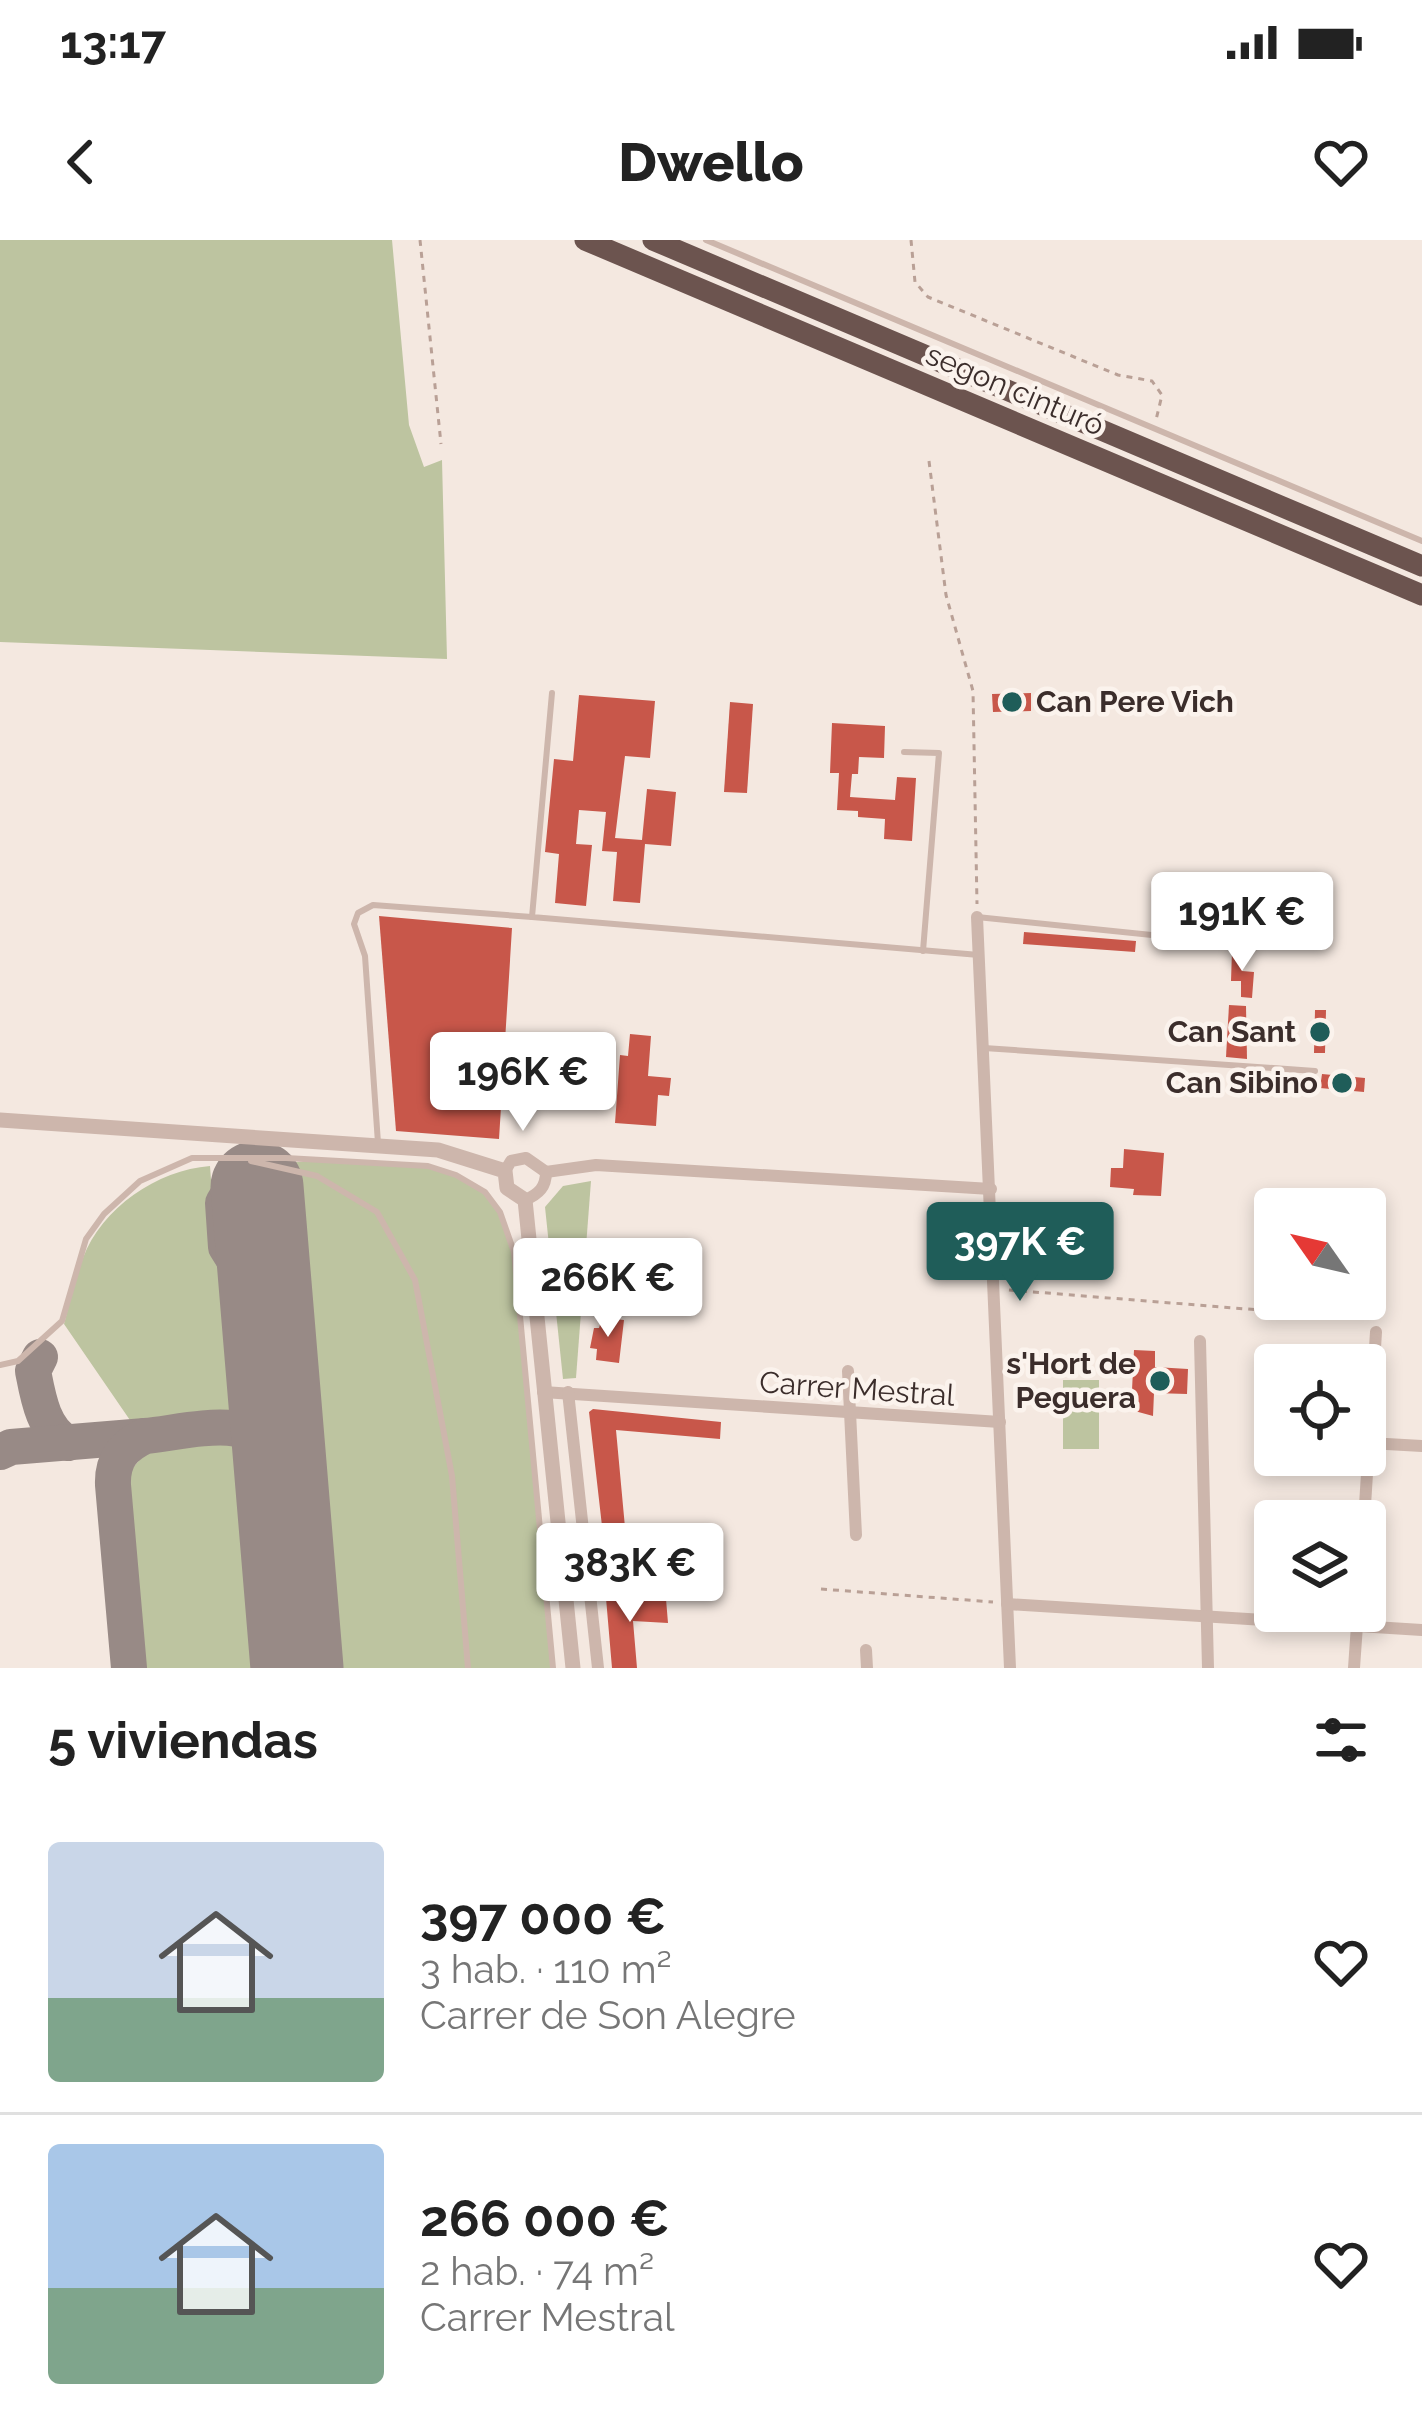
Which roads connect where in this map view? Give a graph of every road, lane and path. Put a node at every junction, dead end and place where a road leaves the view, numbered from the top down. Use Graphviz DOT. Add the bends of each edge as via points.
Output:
graph roads {
  1 [pos="420,240"];
  2 [pos="585,240"];
  3 [pos="653,240"];
  4 [pos="706,240"];
  5 [pos="911,240"];
  6 [pos="1154,428"];
  7 [pos="441,444"];
  8 [pos="929,460"];
  9 [pos="1422,541"];
  10 [pos="1422,566"];
  11 [pos="1422,595"];
  12 [pos="552,693"];
  13 [pos="904,752"];
  14 [pos="532,917"];
  15 [pos="977,917"];
  16 [pos="1239,944"];
  17 [pos="923,950"];
  18 [pos="979,956"];
  19 [pos="984,1048"];
  20 [pos="1315,1071"];
  21 [pos="0,1120"];
  22 [pos="378,1146"];
  23 [pos="233,1157"];
  24 [pos="505,1171"];
  25 [pos="546,1172"];
  26 [pos="991,1189"];
  27 [pos="525,1200"];
  28 [pos="995,1289"];
  29 [pos="1254,1310"];
  30 [pos="1376,1332"];
  31 [pos="1200,1341"];
  32 [pos="1375,1344"];
  33 [pos="0,1365"];
  34 [pos="848,1371"];
  35 [pos="543,1392"];
  36 [pos="568,1392"];
  37 [pos="850,1414"];
  38 [pos="1000,1422"];
  39 [pos="1386,1444"];
  40 [pos="1422,1446"];
  41 [pos="856,1535"];
  42 [pos="589,1576"];
  43 [pos="710,1584"];
  44 [pos="821,1588"];
  45 [pos="1007,1604"];
  46 [pos="1207,1616"];
  47 [pos="1254,1617"];
  48 [pos="1386,1623"];
  49 [pos="1422,1630"];
  50 [pos="1357,1632"];
  51 [pos="866,1650"];
  52 [pos="468,1668"];
  53 [pos="553,1668"];
  54 [pos="573,1668"];
  55 [pos="598,1668"];
  56 [pos="867,1668"];
  57 [pos="1010,1668"];
  58 [pos="1208,1668"];
  59 [pos="1354,1668"];
  1 -- 7 [label="path"];
  2 -- 11 [label="highway, segon cinturó"];
  3 -- 10 [label="highway, segon cinturó"];
  4 -- 6 [label="lane"];
  5 -- 6 [label="path" via="915,282 928,297 1157,385"];
  6 -- 9 [label="lane"];
  8 -- 15 [label="path" via="946,596 973,691"];
  12 -- 14 [label="lane"];
  13 -- 17 [label="lane" via="938,753"];
  14 -- 17 [label="lane"];
  14 -- 22 [label="lane" via="373,905 358,913"];
  15 -- 16 [label="lane"];
  15 -- 18 [label="street"];
  17 -- 18 [label="lane"];
  18 -- 19 [label="street"];
  19 -- 20 [label="lane"];
  19 -- 26 [label="street"];
  21 -- 22 [label="street"];
  22 -- 24 [label="street" via="438,1150"];
  23 -- 33 [label="lane" via="192,1158 140,1181 86,1239 62,1321 18,1361"];
  23 -- 52 [label="lane" via="317,1176 377,1212 415,1280 452,1476"];
  23 -- 53 [label="lane" via="428,1166 473,1183 500,1212 514,1252"];
  24 -- 25 [label="street" via="526,1158"];
  24 -- 27 [label="street" via="507,1189"];
  25 -- 26 [label="street" via="596,1165"];
  25 -- 27 [label="street" via="542,1189"];
  26 -- 28 [label="street"];
  27 -- 35 [label="street"];
  28 -- 29 [label="path"];
  28 -- 38 [label="street"];
  30 -- 32 [label="street"];
  31 -- 46 [label="street"];
  34 -- 37 [label="street"];
  35 -- 36 [label="street, Carrer Mestral"];
  35 -- 54 [label="street"];
  36 -- 37 [label="street, Carrer Mestral"];
  36 -- 42 [label="street"];
  37 -- 38 [label="street, Carrer Mestral"];
  37 -- 41 [label="street"];
  38 -- 45 [label="street"];
  39 -- 40 [label="street"];
  42 -- 43 [label="street"];
  42 -- 55 [label="street"];
  44 -- 45 [label="path"];
  45 -- 46 [label="street"];
  45 -- 57 [label="street"];
  46 -- 47 [label="street"];
  46 -- 58 [label="street"];
  48 -- 49 [label="street"];
  50 -- 59 [label="street"];
  51 -- 56 [label="street"];
}
